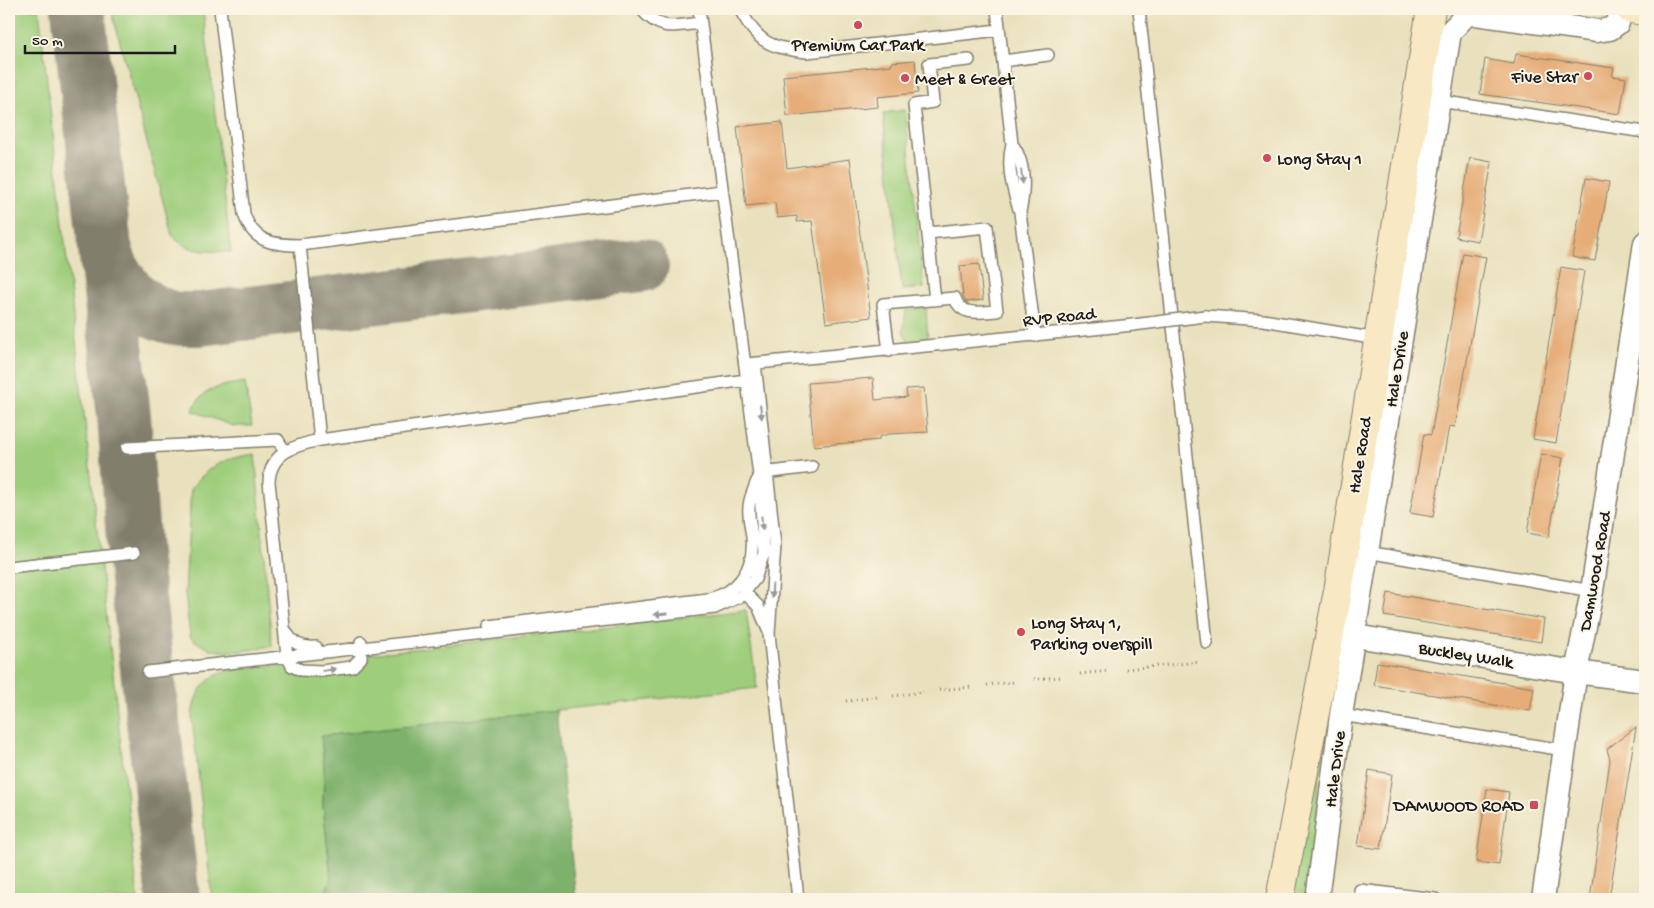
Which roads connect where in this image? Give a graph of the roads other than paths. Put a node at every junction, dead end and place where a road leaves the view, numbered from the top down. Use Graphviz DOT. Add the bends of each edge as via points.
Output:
graph roads {
  1 [pos="220,9"];
  2 [pos="641,9"];
  3 [pos="699,9"];
  4 [pos="740,9"];
  5 [pos="997,9"];
  6 [pos="1139,9"];
  7 [pos="1431,9"];
  8 [pos="1621,9"];
  9 [pos="1630,9"];
  10 [pos="1645,11"];
  11 [pos="700,22"];
  12 [pos="999,30"];
  13 [pos="1048,55"];
  14 [pos="969,60"];
  15 [pos="1003,61"];
  16 [pos="1428,100"];
  17 [pos="1645,132"];
  18 [pos="722,191"];
  19 [pos="928,233"];
  20 [pos="300,245"];
  21 [pos="1645,248"];
  22 [pos="935,300"];
  23 [pos="1035,336"];
  24 [pos="1377,339"];
  25 [pos="889,351"];
  26 [pos="750,364"];
  27 [pos="746,380"];
  28 [pos="320,440"];
  29 [pos="127,448"];
  30 [pos="285,452"];
  31 [pos="812,467"];
  32 [pos="764,473"];
  33 [pos="1367,552"];
  34 [pos="134,553"];
  35 [pos="9,567"];
  36 [pos="1592,591"];
  37 [pos="744,592"];
  38 [pos="284,628"];
  39 [pos="769,634"];
  40 [pos="1355,636"];
  41 [pos="1207,643"];
  42 [pos="362,645"];
  43 [pos="287,656"];
  44 [pos="148,672"];
  45 [pos="1576,672"];
  46 [pos="1645,681"];
  47 [pos="1341,715"];
  48 [pos="1564,750"];
  49 [pos="1360,890"];
  50 [pos="798,899"];
  51 [pos="1280,899"];
  52 [pos="1317,899"];
  53 [pos="1435,899"];
  54 [pos="1543,899"];
  1 -- 20 [label="lane" via="248,227 266,241"];
  2 -- 11 [label="lane" via="661,26"];
  3 -- 11 [label="lane"];
  4 -- 12 [label="lane" via="756,34 767,44 807,52"];
  5 -- 12 [label="lane"];
  6 -- 41 [label="lane"];
  7 -- 16 [label="street, Hale Road"];
  8 -- 16 [label="street, Hale Drive" via="1618,23 1610,29 1597,31 1468,13 1450,32"];
  9 -- 10 [label="street"];
  11 -- 18 [label="lane"];
  12 -- 15 [label="lane"];
  13 -- 15 [label="lane"];
  14 -- 19 [label="lane" via="929,64 933,102 914,105"];
  15 -- 23 [label="lane" via="1012,144 1020,155 1024,193 1020,212"];
  16 -- 17 [label="lane"];
  16 -- 24 [label="street, Hale Road"];
  16 -- 33 [label="street, Hale Drive"];
  18 -- 20 [label="lane"];
  18 -- 26 [label="lane"];
  19 -- 22 [label="lane"];
  19 -- 22 [label="lane" via="987,227 997,311 968,312 957,305 955,298"];
  20 -- 28 [label="lane"];
  21 -- 36 [label="street, Damwood Road"];
  22 -- 25 [label="lane" via="883,304"];
  23 -- 24 [label="lane, RVP Road, bridge" via="1205,316 1263,320"];
  23 -- 25 [label="lane, RVP Road"];
  24 -- 51 [label="street, Hale Road" via="1338,585"];
  25 -- 26 [label="lane, RVP Road"];
  26 -- 27 [label="lane"];
  26 -- 32 [label="lane, one-way"];
  27 -- 28 [label="lane"];
  27 -- 32 [label="lane"];
  28 -- 30 [label="lane"];
  29 -- 30 [label="lane" via="278,440"];
  30 -- 38 [label="lane" via="272,467 269,482"];
  31 -- 32 [label="lane"];
  32 -- 37 [label="lane, one-way" via="764,553 755,579"];
  32 -- 39 [label="lane, one-way" via="775,545"];
  32 -- 42 [label="lane" via="748,506 753,540 750,562 738,585 728,593 708,599"];
  33 -- 36 [label="lane"];
  33 -- 40 [label="street, Hale Drive"];
  34 -- 35 [label="lane"];
  36 -- 45 [label="street, Damwood Road"];
  37 -- 39 [label="lane" via="758,606"];
  37 -- 42 [label="lane, one-way" via="728,604 715,608"];
  38 -- 42 [label="lane" via="288,637 305,648"];
  38 -- 43 [label="lane"];
  39 -- 50 [label="lane"];
  40 -- 45 [label="street, Buckley Walk"];
  40 -- 47 [label="street, Hale Drive"];
  42 -- 43 [label="lane"];
  43 -- 42 [label="lane, one-way" via="292,666 301,670 352,667 361,658"];
  43 -- 44 [label="lane"];
  45 -- 46 [label="street, Buckley Walk"];
  45 -- 48 [label="street, Damwood Road"];
  47 -- 48 [label="lane"];
  47 -- 52 [label="street, Hale Drive"];
  48 -- 54 [label="street, Damwood Road"];
  49 -- 53 [label="lane"];
}
